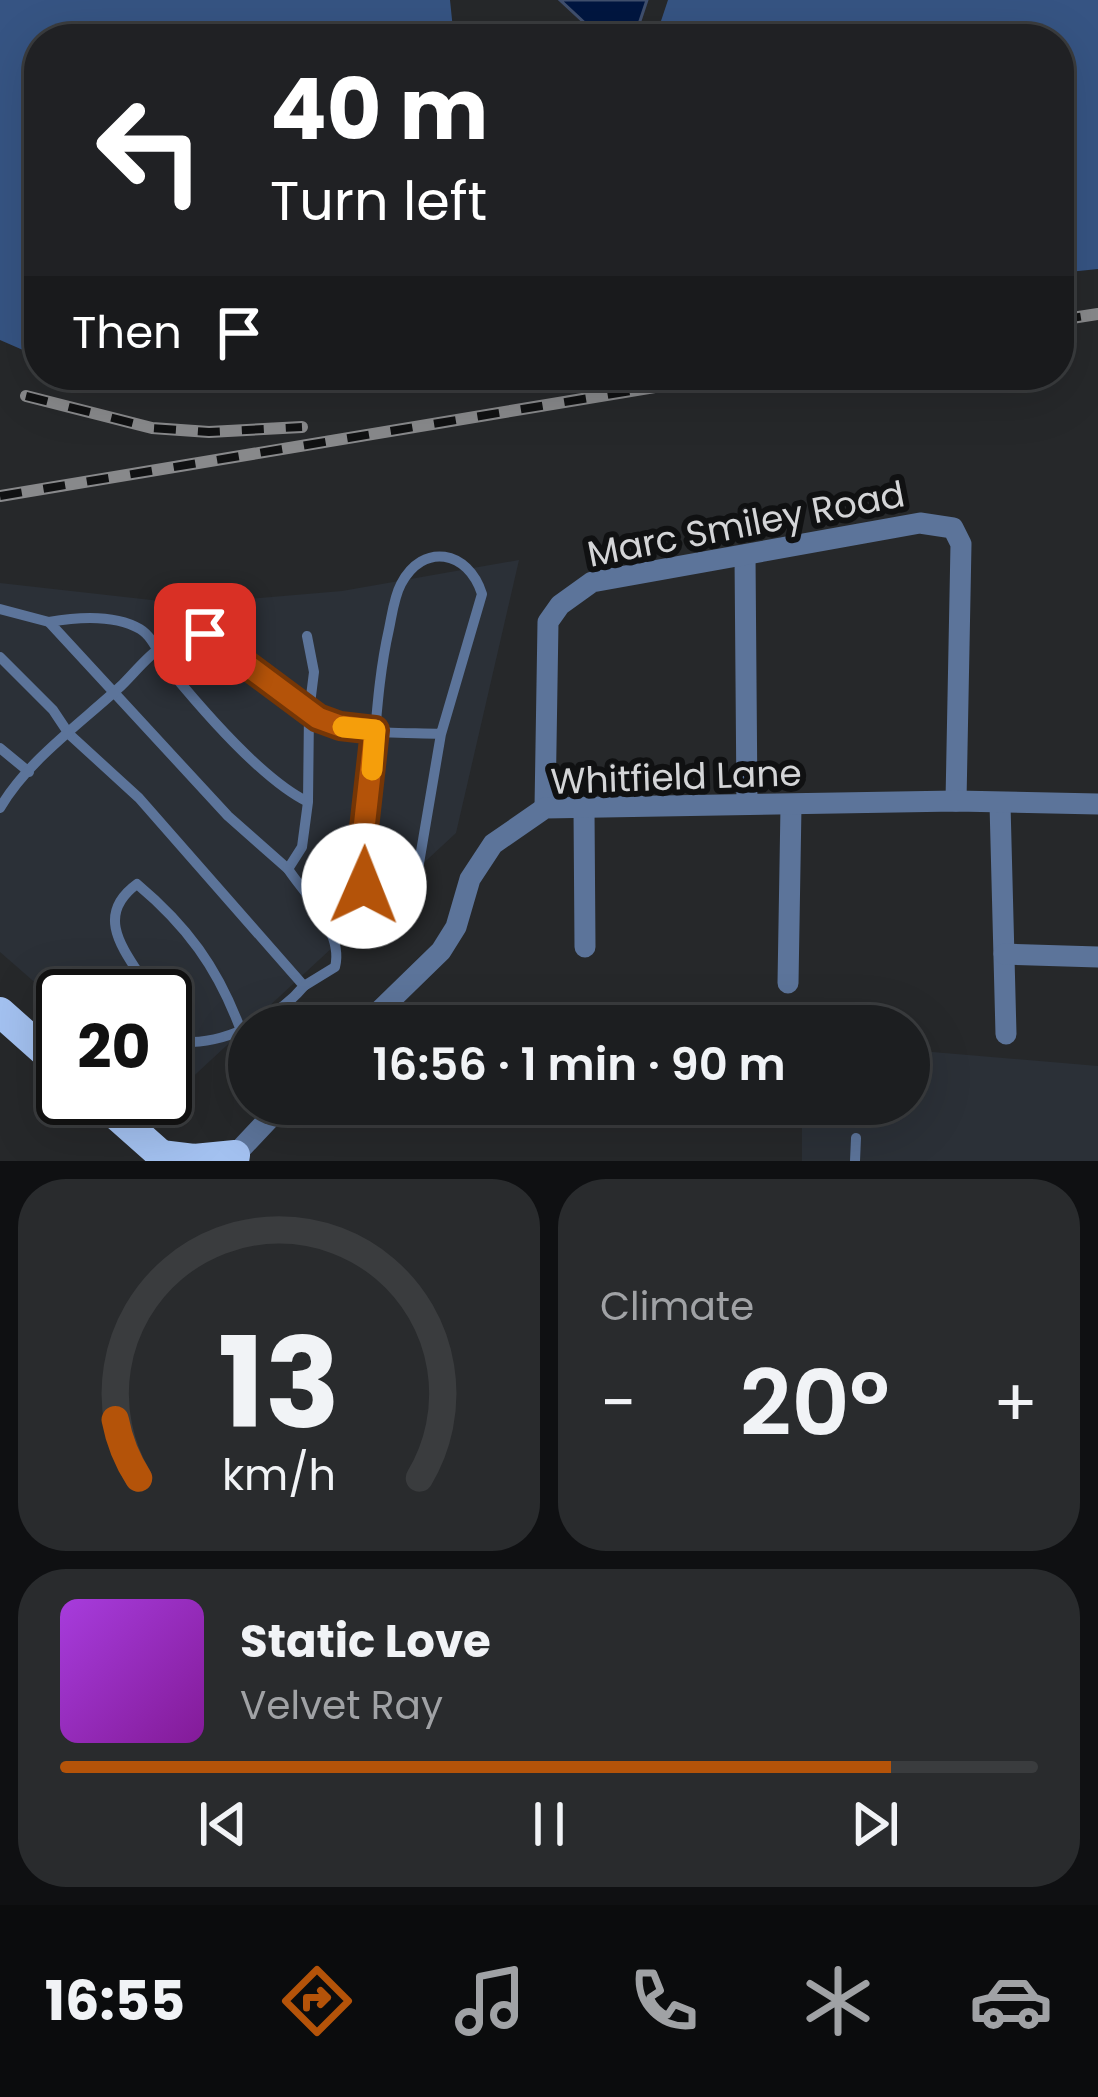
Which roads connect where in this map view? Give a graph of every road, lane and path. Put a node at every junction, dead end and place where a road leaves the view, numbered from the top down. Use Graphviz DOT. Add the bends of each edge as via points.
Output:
graph roads {
  1 [pos="746,555"];
  2 [pos="0,610"];
  3 [pos="49,622"];
  4 [pos="308,636"];
  5 [pos="156,652"];
  6 [pos="0,657"];
  7 [pos="112,694"];
  8 [pos="309,712"];
  9 [pos="375,730"];
  10 [pos="69,734"];
  11 [pos="440,734"];
  12 [pos="0,748"];
  13 [pos="29,772"];
  14 [pos="956,801"];
  15 [pos="308,802"];
  16 [pos="747,804"];
  17 [pos="1000,804"];
  18 [pos="1098,804"];
  19 [pos="791,806"];
  20 [pos="0,808"];
  21 [pos="544,808"];
  22 [pos="584,808"];
  23 [pos="288,869"];
  24 [pos="585,947"];
  25 [pos="1004,954"];
  26 [pos="1098,957"];
  27 [pos="137,969"];
  28 [pos="788,983"];
  29 [pos="304,986"];
  30 [pos="232,1005"];
  31 [pos="288,1005"];
  32 [pos="386,1005"];
  33 [pos="0,1012"];
  34 [pos="228,1033"];
  35 [pos="1006,1034"];
  36 [pos="192,1042"];
  37 [pos="36,1044"];
  38 [pos="128,1125"];
  39 [pos="265,1125"];
  40 [pos="856,1138"];
  41 [pos="165,1158"];
  42 [pos="234,1158"];
  43 [pos="855,1161"];
  1 -- 14 [label="street, Marc Smiley Road" via="920,523 953,528 961,544"];
  1 -- 16 [label="street"];
  1 -- 21 [label="street, Marc Smiley Road" via="592,582 560,605 548,622 545,654"];
  2 -- 3 [label="lane"];
  3 -- 5 [label="lane" via="77,617 137,627"];
  3 -- 7 [label="lane"];
  4 -- 8 [label="lane"];
  5 -- 7 [label="lane"];
  5 -- 8 [label="lane" via="205,634"];
  5 -- 15 [label="lane" via="269,776"];
  6 -- 10 [label="lane"];
  7 -- 10 [label="lane"];
  7 -- 23 [label="lane"];
  8 -- 9 [label="lane"];
  8 -- 15 [label="lane"];
  9 -- 11 [label="lane"];
  9 -- 11 [label="lane" via="360,864 370,896 386,907 416,881"];
  9 -- 11 [label="lane" via="399,587 412,568 445,556 463,562 482,594"];
  10 -- 13 [label="lane"];
  10 -- 29 [label="lane" via="139,798"];
  12 -- 13 [label="lane"];
  13 -- 20 [label="lane"];
  14 -- 17 [label="street, Whitfield Lane"];
  14 -- 19 [label="street, Whitfield Lane"];
  15 -- 23 [label="lane" via="302,848"];
  16 -- 19 [label="street, Whitfield Lane"];
  16 -- 22 [label="street, Whitfield Lane"];
  17 -- 18 [label="street, Whitfield Lane"];
  17 -- 25 [label="street"];
  19 -- 28 [label="street"];
  21 -- 22 [label="street, Whitfield Lane"];
  21 -- 32 [label="street, Whitfield Lane" via="493,844 441,951"];
  22 -- 24 [label="street"];
  23 -- 29 [label="lane" via="329,926 338,957 335,968"];
  25 -- 26 [label="street"];
  25 -- 35 [label="street"];
  27 -- 30 [label="lane" via="114,930 113,910 137,884 171,913 222,979"];
  29 -- 31 [label="lane"];
  33 -- 37 [label="main road"];
  34 -- 36 [label="lane"];
  38 -- 41 [label="main road"];
  39 -- 42 [label="street"];
  40 -- 43 [label="lane"];
  41 -- 42 [label="main road"];
}
